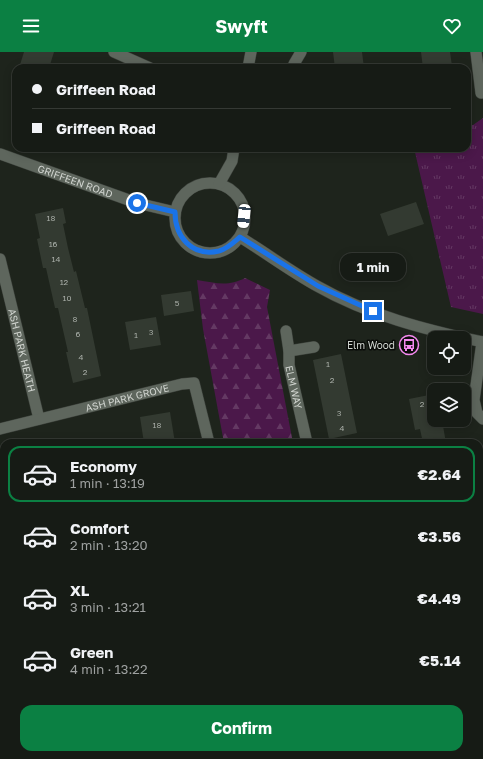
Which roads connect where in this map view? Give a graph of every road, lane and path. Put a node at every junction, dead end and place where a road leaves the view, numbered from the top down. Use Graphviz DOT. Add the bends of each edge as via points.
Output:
graph roads {
  1 [pos="114,52"];
  2 [pos="251,52"];
  3 [pos="301,52"];
  4 [pos="476,52"];
  5 [pos="141,64"];
  6 [pos="249,64"];
  7 [pos="294,64"];
  8 [pos="481,93"];
  9 [pos="233,152"];
  10 [pos="0,154"];
  11 [pos="219,184"];
  12 [pos="175,212"];
  13 [pos="240,237"];
  14 [pos="0,259"];
  15 [pos="286,331"];
  16 [pos="483,342"];
  17 [pos="314,347"];
  18 [pos="289,351"];
  19 [pos="39,419"];
  20 [pos="483,419"];
  21 [pos="0,429"];
  22 [pos="208,439"];
  23 [pos="306,439"];
  1 -- 5 [label="street"];
  2 -- 6 [label="street"];
  3 -- 7 [label="street"];
  4 -- 8 [label="street"];
  9 -- 11 [label="street" via="232,161"];
  10 -- 12 [label="street, GRIFFEEN ROAD" via="137,203"];
  11 -- 12 [label="street" via="197,185 187,191"];
  11 -- 13 [label="street" via="237,196 242,206 244,216"];
  12 -- 13 [label="street" via="179,234 196,250 220,251"];
  13 -- 16 [label="street" via="318,286 358,305 416,326"];
  14 -- 19 [label="street, ASH PARK HEATH"];
  15 -- 18 [label="street, ELM WAY"];
  16 -- 20 [label="street" via="474,400 477,413"];
  17 -- 18 [label="street"];
  18 -- 23 [label="street, ELM WAY" via="289,365"];
  19 -- 21 [label="street, ASH PARK GROVE"];
  19 -- 22 [label="street, ASH PARK GROVE" via="194,383"];
}
